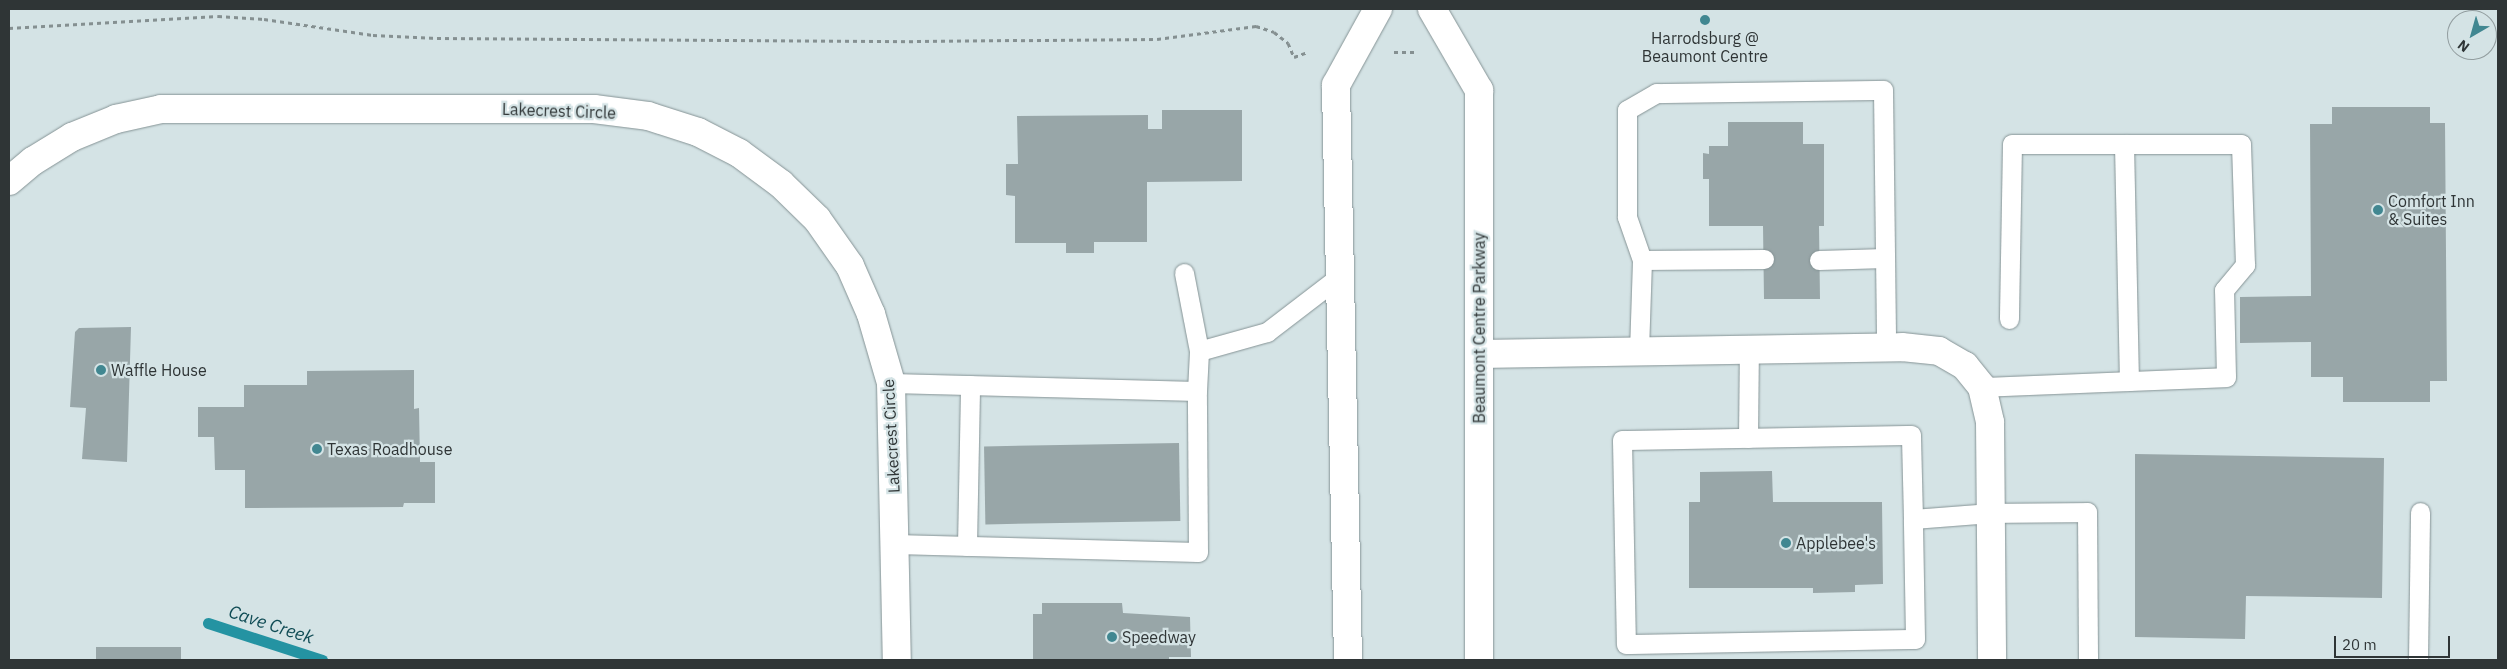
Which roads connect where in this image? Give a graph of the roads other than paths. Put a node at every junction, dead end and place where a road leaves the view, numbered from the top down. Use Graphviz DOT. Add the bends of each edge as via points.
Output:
graph roads {
  1 [pos="1378,9"];
  2 [pos="1432,9"];
  3 [pos="2124,144"];
  4 [pos="9,181"];
  5 [pos="1885,258"];
  6 [pos="1764,259"];
  7 [pos="1642,260"];
  8 [pos="1819,260"];
  9 [pos="1184,273"];
  10 [pos="1340,276"];
  11 [pos="2009,319"];
  12 [pos="1886,347"];
  13 [pos="1749,349"];
  14 [pos="1199,351"];
  15 [pos="1639,351"];
  16 [pos="1479,354"];
  17 [pos="2129,381"];
  18 [pos="891,383"];
  19 [pos="970,385"];
  20 [pos="1982,387"];
  21 [pos="1197,391"];
  22 [pos="1748,438"];
  23 [pos="2420,512"];
  24 [pos="1991,513"];
  25 [pos="1913,519"];
  26 [pos="895,544"];
  27 [pos="967,546"];
  28 [pos="897,660"];
  29 [pos="1348,660"];
  30 [pos="1479,660"];
  31 [pos="1992,660"];
  32 [pos="2088,660"];
  33 [pos="2418,660"];
  1 -- 10 [label="street" via="1336,85"];
  2 -- 16 [label="street, Beaumont Centre Parkway" via="1479,90"];
  3 -- 11 [label="lane" via="2012,144"];
  3 -- 17 [label="lane"];
  3 -- 17 [label="lane" via="2241,144 2245,265 2224,290 2226,377"];
  4 -- 18 [label="street, Lakecrest Circle" via="32,161 72,137 116,119 161,109 594,109 648,116 698,132 739,153 781,184 817,219 850,266 871,314"];
  5 -- 7 [label="lane" via="1883,90 1657,93 1627,110 1627,216"];
  5 -- 8 [label="lane"];
  5 -- 12 [label="lane"];
  6 -- 7 [label="lane"];
  7 -- 15 [label="lane"];
  9 -- 14 [label="lane"];
  10 -- 14 [label="lane" via="1267,332"];
  10 -- 29 [label="street"];
  12 -- 13 [label="street"];
  12 -- 20 [label="street" via="1939,351 1965,366"];
  13 -- 15 [label="street"];
  13 -- 22 [label="lane"];
  14 -- 21 [label="lane"];
  15 -- 16 [label="street"];
  16 -- 30 [label="street, Beaumont Centre Parkway"];
  17 -- 20 [label="lane"];
  18 -- 19 [label="lane"];
  18 -- 26 [label="street, Lakecrest Circle"];
  19 -- 21 [label="lane"];
  19 -- 27 [label="lane"];
  20 -- 24 [label="street" via="1990,422"];
  21 -- 27 [label="lane" via="1198,552"];
  22 -- 25 [label="lane" via="1911,435"];
  22 -- 25 [label="lane" via="1622,440 1626,644 1915,639"];
  23 -- 33 [label="lane"];
  24 -- 25 [label="lane"];
  24 -- 31 [label="street"];
  24 -- 32 [label="lane" via="2087,512"];
  26 -- 27 [label="lane"];
  26 -- 28 [label="street, Lakecrest Circle"];
}
